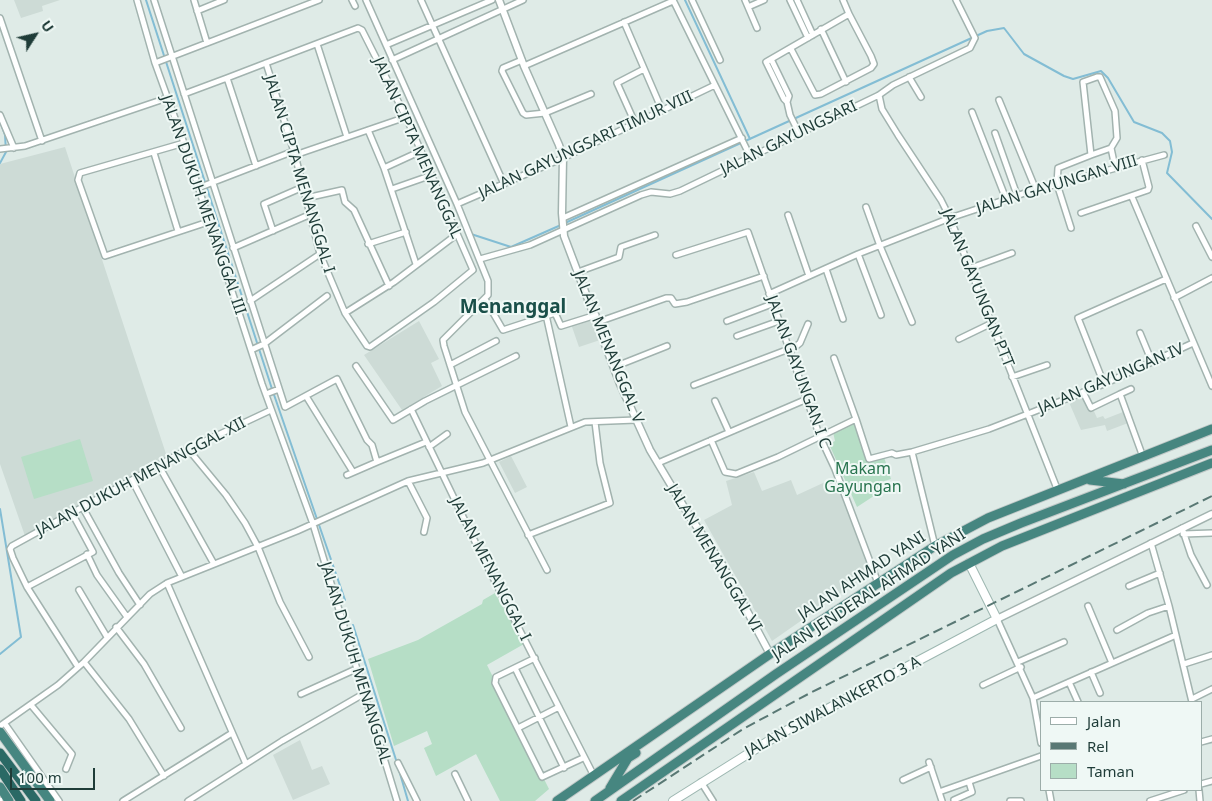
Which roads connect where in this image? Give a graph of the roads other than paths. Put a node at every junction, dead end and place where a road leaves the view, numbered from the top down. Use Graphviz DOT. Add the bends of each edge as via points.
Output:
graph roads {
  1 [pos="136,0"];
  2 [pos="154,0"];
  3 [pos="194,0"];
  4 [pos="224,0"];
  5 [pos="319,0"];
  6 [pos="352,0"];
  7 [pos="366,0"];
  8 [pos="421,0"];
  9 [pos="492,0"];
  10 [pos="499,0"];
  11 [pos="524,0"];
  12 [pos="673,0"];
  13 [pos="692,0"];
  14 [pos="745,0"];
  15 [pos="764,0"];
  16 [pos="790,0"];
  17 [pos="797,0"];
  18 [pos="843,0"];
  19 [pos="956,0"];
  20 [pos="312,1"];
  21 [pos="354,6"];
  22 [pos="748,7"];
  23 [pos="502,10"];
  24 [pos="197,11"];
  25 [pos="849,14"];
  26 [pos="0,18"];
  27 [pos="624,22"];
  28 [pos="432,25"];
  29 [pos="757,28"];
  30 [pos="821,29"];
  31 [pos="814,35"];
  32 [pos="808,38"];
  33 [pos="438,39"];
  34 [pos="207,43"];
  35 [pos="317,44"];
  36 [pos="386,45"];
  37 [pos="791,49"];
  38 [pos="171,56"];
  39 [pos="392,60"];
  40 [pos="720,60"];
  41 [pos="156,63"];
  42 [pos="266,63"];
  43 [pos="523,63"];
  44 [pos="644,69"];
  45 [pos="910,77"];
  46 [pos="227,78"];
  47 [pos="846,82"];
  48 [pos="715,85"];
  49 [pos="184,94"];
  50 [pos="591,94"];
  51 [pos="879,95"];
  52 [pos="921,97"];
  53 [pos="167,98"];
  54 [pos="999,100"];
  55 [pos="662,110"];
  56 [pos="972,112"];
  57 [pos="544,113"];
  58 [pos="0,115"];
  59 [pos="406,117"];
  60 [pos="635,123"];
  61 [pos="368,130"];
  62 [pos="799,133"];
  63 [pos="995,133"];
  64 [pos="347,137"];
  65 [pos="742,139"];
  66 [pos="42,141"];
  67 [pos="184,143"];
  68 [pos="14,148"];
  69 [pos="1111,148"];
  70 [pos="1,149"];
  71 [pos="421,151"];
  72 [pos="154,153"];
  73 [pos="295,153"];
  74 [pos="1091,155"];
  75 [pos="1164,155"];
  76 [pos="750,156"];
  77 [pos="563,158"];
  78 [pos="1142,160"];
  79 [pos="256,166"];
  80 [pos="384,168"];
  81 [pos="1115,168"];
  82 [pos="432,175"];
  83 [pos="211,184"];
  84 [pos="504,184"];
  85 [pos="1057,184"];
  86 [pos="303,187"];
  87 [pos="200,188"];
  88 [pos="392,189"];
  89 [pos="1036,190"];
  90 [pos="1017,195"];
  91 [pos="1132,197"];
  92 [pos="306,198"];
  93 [pos="1006,199"];
  94 [pos="457,204"];
  95 [pos="866,207"];
  96 [pos="1081,213"];
  97 [pos="311,214"];
  98 [pos="788,215"];
  99 [pos="950,218"];
  100 [pos="208,222"];
  101 [pos="563,225"];
  102 [pos="1196,226"];
  103 [pos="1071,228"];
  104 [pos="274,230"];
  105 [pos="178,231"];
  106 [pos="406,232"];
  107 [pos="456,235"];
  108 [pos="655,235"];
  109 [pos="368,244"];
  110 [pos="880,246"];
  111 [pos="233,248"];
  112 [pos="1012,253"];
  113 [pos="320,254"];
  114 [pos="858,254"];
  115 [pos="676,255"];
  116 [pos="1212,257"];
  117 [pos="480,259"];
  118 [pos="416,264"];
  119 [pos="971,268"];
  120 [pos="826,269"];
  121 [pos="473,270"];
  122 [pos="578,272"];
  123 [pos="764,276"];
  124 [pos="809,276"];
  125 [pos="1212,278"];
  126 [pos="1166,279"];
  127 [pos="389,286"];
  128 [pos="769,294"];
  129 [pos="328,296"];
  130 [pos="1174,298"];
  131 [pos="485,299"];
  132 [pos="250,300"];
  133 [pos="772,304"];
  134 [pos="345,312"];
  135 [pos="596,315"];
  136 [pos="881,315"];
  137 [pos="546,316"];
  138 [pos="843,319"];
  139 [pos="727,321"];
  140 [pos="779,321"];
  141 [pos="598,322"];
  142 [pos="912,322"];
  143 [pos="808,324"];
  144 [pos="990,324"];
  145 [pos="1140,333"];
  146 [pos="737,336"];
  147 [pos="959,338"];
  148 [pos="496,341"];
  149 [pos="1193,343"];
  150 [pos="263,344"];
  151 [pos="667,346"];
  152 [pos="252,349"];
  153 [pos="789,351"];
  154 [pos="516,356"];
  155 [pos="834,358"];
  156 [pos="1152,362"];
  157 [pos="450,365"];
  158 [pos="1047,365"];
  159 [pos="356,366"];
  160 [pos="614,367"];
  161 [pos="1012,376"];
  162 [pos="1104,384"];
  163 [pos="456,385"];
  164 [pos="694,385"];
  165 [pos="1212,386"];
  166 [pos="277,389"];
  167 [pos="1131,389"];
  168 [pos="1083,392"];
  169 [pos="266,394"];
  170 [pos="1120,394"];
  171 [pos="306,396"];
  172 [pos="807,399"];
  173 [pos="715,401"];
  174 [pos="411,408"];
  175 [pos="271,410"];
  176 [pos="1028,414"];
  177 [pos="856,419"];
  178 [pos="636,420"];
  179 [pos="595,422"];
  180 [pos="571,427"];
  181 [pos="1212,429"];
  182 [pos="729,432"];
  183 [pos="447,434"];
  184 [pos="820,437"];
  185 [pos="711,440"];
  186 [pos="428,445"];
  187 [pos="188,448"];
  188 [pos="1212,450"];
  189 [pos="912,452"];
  190 [pos="1143,458"];
  191 [pos="489,461"];
  192 [pos="377,462"];
  193 [pos="658,463"];
  194 [pos="1212,463"];
  195 [pos="159,466"];
  196 [pos="352,472"];
  197 [pos="442,472"];
  198 [pos="346,475"];
  199 [pos="132,480"];
  200 [pos="1087,480"];
  201 [pos="408,481"];
  202 [pos="1126,484"];
  203 [pos="1058,491"];
  204 [pos="83,508"];
  205 [pos="72,513"];
  206 [pos="1212,514"];
  207 [pos="316,523"];
  208 [pos="1183,531"];
  209 [pos="424,532"];
  210 [pos="1212,533"];
  211 [pos="528,535"];
  212 [pos="1151,543"];
  213 [pos="258,546"];
  214 [pos="935,546"];
  215 [pos="87,554"];
  216 [pos="970,563"];
  217 [pos="214,564"];
  218 [pos="547,570"];
  219 [pos="1160,573"];
  220 [pos="181,575"];
  221 [pos="878,582"];
  222 [pos="167,583"];
  223 [pos="1207,585"];
  224 [pos="1129,586"];
  225 [pos="27,587"];
  226 [pos="79,590"];
  227 [pos="140,605"];
  228 [pos="1088,606"];
  229 [pos="1170,606"];
  230 [pos="127,617"];
  231 [pos="997,619"];
  232 [pos="116,627"];
  233 [pos="1117,630"];
  234 [pos="1176,635"];
  235 [pos="107,638"];
  236 [pos="1064,642"];
  237 [pos="770,654"];
  238 [pos="1212,655"];
  239 [pos="309,657"];
  240 [pos="535,658"];
  241 [pos="84,662"];
  242 [pos="1112,663"];
  243 [pos="1184,664"];
  244 [pos="1019,665"];
  245 [pos="78,667"];
  246 [pos="356,668"];
  247 [pos="515,668"];
  248 [pos="1091,672"];
  249 [pos="1070,682"];
  250 [pos="983,685"];
  251 [pos="1212,689"];
  252 [pos="365,693"];
  253 [pos="301,694"];
  254 [pos="1100,694"];
  255 [pos="1033,698"];
  256 [pos="1192,700"];
  257 [pos="1078,701"];
  258 [pos="31,705"];
  259 [pos="559,707"];
  260 [pos="681,715"];
  261 [pos="539,717"];
  262 [pos="2,727"];
  263 [pos="181,728"];
  264 [pos="518,728"];
  265 [pos="232,733"];
  266 [pos="1040,737"];
  267 [pos="0,744"];
  268 [pos="0,753"];
  269 [pos="1040,756"];
  270 [pos="583,758"];
  271 [pos="398,763"];
  272 [pos="246,764"];
  273 [pos="564,768"];
  274 [pos="0,769"];
  275 [pos="66,769"];
  276 [pos="455,774"];
  277 [pos="164,776"];
  278 [pos="594,776"];
  279 [pos="18,778"];
  280 [pos="903,780"];
  281 [pos="701,782"];
  282 [pos="969,782"];
  283 [pos="0,786"];
  284 [pos="1181,791"];
  285 [pos="608,792"];
  286 [pos="939,792"];
  287 [pos="954,800"];
  288 [pos="1051,800"];
  289 [pos="9,801"];
  290 [pos="21,801"];
  291 [pos="36,801"];
  292 [pos="50,801"];
  293 [pos="59,801"];
  294 [pos="123,801"];
  295 [pos="188,801"];
  296 [pos="397,801"];
  297 [pos="417,801"];
  298 [pos="468,801"];
  299 [pos="557,801"];
  300 [pos="595,801"];
  301 [pos="621,801"];
  302 [pos="672,801"];
  303 [pos="713,801"];
  304 [pos="942,801"];
  305 [pos="1010,801"];
  306 [pos="1021,801"];
  307 [pos="1043,801"];
  308 [pos="1150,801"];
  1 -- 41 [label="street, JALAN DUKUH MENANGGAL III"];
  2 -- 38 [label="street"];
  3 -- 24 [label="street"];
  4 -- 24 [label="street"];
  5 -- 20 [label="street"];
  6 -- 21 [label="street"];
  7 -- 36 [label="street"];
  8 -- 28 [label="street"];
  9 -- 28 [label="street"];
  10 -- 23 [label="street"];
  11 -- 23 [label="street"];
  12 -- 27 [label="street"];
  12 -- 48 [label="street"];
  13 -- 40 [label="street"];
  14 -- 22 [label="street"];
  15 -- 22 [label="street"];
  16 -- 32 [label="street"];
  17 -- 31 [label="street"];
  18 -- 25 [label="street"];
  19 -- 45 [label="street, JALAN GAYUNGSARI" via="975,38 970,48"];
  20 -- 34 [label="street"];
  22 -- 29 [label="street"];
  23 -- 33 [label="street"];
  23 -- 43 [label="street"];
  24 -- 34 [label="street"];
  25 -- 30 [label="street"];
  25 -- 47 [label="street" via="874,64"];
  26 -- 66 [label="street"];
  27 -- 43 [label="street"];
  27 -- 44 [label="street"];
  28 -- 33 [label="street"];
  28 -- 36 [label="street"];
  30 -- 31 [label="street"];
  30 -- 47 [label="street"];
  31 -- 32 [label="street"];
  32 -- 37 [label="street"];
  33 -- 39 [label="street"];
  33 -- 84 [label="street"];
  34 -- 38 [label="street"];
  35 -- 42 [label="street"];
  35 -- 59 [label="street, JALAN CIPTA MENANGGAL" via="358,28 364,32"];
  35 -- 64 [label="street"];
  36 -- 39 [label="street"];
  37 -- 47 [label="street" via="815,94"];
  37 -- 62 [label="street" via="766,62"];
  38 -- 41 [label="street"];
  38 -- 49 [label="street"];
  39 -- 94 [label="street"];
  41 -- 53 [label="street, JALAN DUKUH MENANGGAL III"];
  42 -- 46 [label="street"];
  42 -- 73 [label="street, JALAN CIPTA MENANGGAL I"];
  43 -- 57 [label="street"];
  43 -- 57 [label="street" via="502,71 523,113 531,116"];
  44 -- 55 [label="street"];
  44 -- 60 [label="street" via="617,83"];
  45 -- 51 [label="street, JALAN GAYUNGSARI"];
  45 -- 52 [label="street"];
  46 -- 49 [label="street"];
  46 -- 79 [label="street"];
  48 -- 55 [label="street, JALAN GAYUNGSARI TIMUR VIII"];
  48 -- 65 [label="street"];
  49 -- 83 [label="street"];
  50 -- 57 [label="street"];
  51 -- 62 [label="street, JALAN GAYUNGSARI"];
  51 -- 99 [label="street, JALAN GAYUNGAN PTT" via="882,109 942,200"];
  53 -- 66 [label="street"];
  53 -- 67 [label="street, JALAN DUKUH MENANGGAL III"];
  54 -- 89 [label="street"];
  55 -- 60 [label="street, JALAN GAYUNGSARI TIMUR VIII"];
  56 -- 93 [label="street"];
  57 -- 77 [label="street"];
  58 -- 68 [label="street"];
  59 -- 61 [label="street"];
  59 -- 71 [label="street, JALAN CIPTA MENANGGAL"];
  60 -- 77 [label="street, JALAN GAYUNGSARI TIMUR VIII"];
  61 -- 64 [label="street"];
  61 -- 80 [label="street"];
  62 -- 76 [label="street, JALAN GAYUNGSARI"];
  63 -- 90 [label="street"];
  64 -- 73 [label="street"];
  65 -- 76 [label="street"];
  65 -- 101 [label="street"];
  66 -- 68 [label="street"];
  67 -- 72 [label="street"];
  67 -- 87 [label="street, JALAN DUKUH MENANGGAL III"];
  68 -- 70 [label="street"];
  69 -- 74 [label="street"];
  69 -- 74 [label="street" via="1117,138 1114,108 1100,77 1085,80 1082,88"];
  69 -- 81 [label="street"];
  71 -- 80 [label="street"];
  71 -- 82 [label="street, JALAN CIPTA MENANGGAL"];
  72 -- 105 [label="street"];
  72 -- 105 [label="street" via="80,173 78,180 105,256"];
  73 -- 79 [label="street"];
  73 -- 86 [label="street, JALAN CIPTA MENANGGAL I"];
  74 -- 85 [label="street" via="1059,166"];
  75 -- 78 [label="street, JALAN GAYUNGAN VIII"];
  76 -- 101 [label="street, JALAN GAYUNGSARI" via="676,193 641,195"];
  77 -- 84 [label="street, JALAN GAYUNGSARI TIMUR VIII"];
  77 -- 101 [label="street, JALAN MENANGGAL V"];
  78 -- 81 [label="street, JALAN GAYUNGAN VIII"];
  78 -- 91 [label="street" via="1149,188"];
  79 -- 83 [label="street"];
  80 -- 88 [label="street"];
  81 -- 85 [label="street, JALAN GAYUNGAN VIII"];
  82 -- 88 [label="street"];
  82 -- 107 [label="street, JALAN CIPTA MENANGGAL"];
  83 -- 87 [label="street"];
  83 -- 111 [label="street"];
  84 -- 94 [label="street, JALAN GAYUNGSARI TIMUR VIII"];
  85 -- 89 [label="street, JALAN GAYUNGAN VIII"];
  85 -- 103 [label="street"];
  86 -- 92 [label="street, JALAN CIPTA MENANGGAL I"];
  86 -- 104 [label="street" via="264,204"];
  87 -- 100 [label="street, JALAN DUKUH MENANGGAL III"];
  88 -- 106 [label="street"];
  89 -- 90 [label="street, JALAN GAYUNGAN VIII"];
  90 -- 93 [label="street, JALAN GAYUNGAN VIII"];
  91 -- 96 [label="street"];
  91 -- 126 [label="street"];
  92 -- 97 [label="street, JALAN CIPTA MENANGGAL I"];
  92 -- 109 [label="street" via="341,189"];
  93 -- 99 [label="street, JALAN GAYUNGAN VIII"];
  94 -- 117 [label="street"];
  95 -- 110 [label="street"];
  97 -- 104 [label="street"];
  97 -- 113 [label="street, JALAN CIPTA MENANGGAL I"];
  98 -- 124 [label="street"];
  99 -- 110 [label="street, JALAN GAYUNGAN VIII"];
  99 -- 119 [label="street, JALAN GAYUNGAN PTT"];
  100 -- 105 [label="street"];
  100 -- 152 [label="street, JALAN DUKUH MENANGGAL III"];
  101 -- 117 [label="street" via="530,245"];
  101 -- 122 [label="street, JALAN MENANGGAL V"];
  102 -- 116 [label="street"];
  104 -- 111 [label="street"];
  106 -- 109 [label="street"];
  106 -- 118 [label="street"];
  107 -- 118 [label="street"];
  107 -- 121 [label="street, JALAN CIPTA MENANGGAL"];
  108 -- 122 [label="street" via="621,248 619,257"];
  109 -- 127 [label="street"];
  110 -- 114 [label="street, JALAN GAYUNGAN VIII"];
  110 -- 142 [label="street"];
  111 -- 132 [label="street"];
  112 -- 119 [label="street"];
  113 -- 132 [label="street"];
  113 -- 134 [label="street, JALAN CIPTA MENANGGAL I"];
  114 -- 120 [label="street, JALAN GAYUNGAN VIII"];
  114 -- 136 [label="street"];
  115 -- 123 [label="street, JALAN GAYUNGAN I C" via="747,231"];
  117 -- 131 [label="street" via="489,290"];
  118 -- 127 [label="street"];
  119 -- 144 [label="street, JALAN GAYUNGAN PTT"];
  120 -- 124 [label="street, JALAN GAYUNGAN VIII"];
  120 -- 138 [label="street"];
  121 -- 134 [label="street, JALAN CIPTA MENANGGAL I" via="434,302 369,347"];
  122 -- 135 [label="street, JALAN MENANGGAL V"];
  123 -- 128 [label="street, JALAN GAYUNGAN I C"];
  123 -- 141 [label="street" via="687,302 675,304 671,298 666,298"];
  124 -- 128 [label="street, JALAN GAYUNGAN VIII"];
  125 -- 130 [label="street"];
  126 -- 130 [label="street"];
  126 -- 162 [label="street" via="1078,318"];
  127 -- 134 [label="street"];
  128 -- 133 [label="street, JALAN GAYUNGAN I C"];
  129 -- 150 [label="street"];
  130 -- 149 [label="street"];
  131 -- 137 [label="street" via="503,330"];
  131 -- 157 [label="street" via="444,340"];
  132 -- 150 [label="street"];
  133 -- 139 [label="street"];
  133 -- 140 [label="street, JALAN GAYUNGAN I C"];
  135 -- 137 [label="street" via="561,326 556,314"];
  135 -- 141 [label="street, JALAN MENANGGAL V"];
  137 -- 180 [label="street"];
  140 -- 146 [label="street"];
  140 -- 153 [label="street, JALAN GAYUNGAN I C"];
  141 -- 160 [label="street, JALAN MENANGGAL V"];
  143 -- 153 [label="street" via="800,343"];
  144 -- 147 [label="street"];
  144 -- 161 [label="street, JALAN GAYUNGAN PTT"];
  145 -- 156 [label="street"];
  148 -- 157 [label="street"];
  149 -- 156 [label="street, JALAN GAYUNGAN IV"];
  149 -- 165 [label="street"];
  150 -- 152 [label="street"];
  150 -- 166 [label="street"];
  151 -- 160 [label="street"];
  152 -- 169 [label="street, JALAN DUKUH MENANGGAL III"];
  153 -- 164 [label="street"];
  153 -- 172 [label="street, JALAN GAYUNGAN I C"];
  154 -- 163 [label="street"];
  155 -- 177 [label="street"];
  156 -- 162 [label="street, JALAN GAYUNGAN IV"];
  157 -- 163 [label="street"];
  158 -- 161 [label="street"];
  159 -- 174 [label="street" via="390,419 394,420"];
  160 -- 178 [label="street, JALAN MENANGGAL V"];
  161 -- 176 [label="street, JALAN GAYUNGAN PTT"];
  162 -- 168 [label="street, JALAN GAYUNGAN IV"];
  163 -- 174 [label="street"];
  163 -- 191 [label="street"];
  166 -- 169 [label="street"];
  166 -- 171 [label="street" via="285,407"];
  167 -- 170 [label="street"];
  168 -- 170 [label="street" via="1090,408"];
  168 -- 176 [label="street, JALAN GAYUNGAN IV"];
  169 -- 175 [label="street, JALAN DUKUH MENANGGAL III"];
  170 -- 190 [label="street"];
  171 -- 192 [label="street" via="337,379 372,445"];
  171 -- 196 [label="street"];
  172 -- 182 [label="street"];
  172 -- 184 [label="street, JALAN GAYUNGAN I C"];
  173 -- 182 [label="street"];
  174 -- 186 [label="street, JALAN MENANGGAL I"];
  175 -- 187 [label="street, JALAN DUKUH MENANGGAL XII"];
  175 -- 207 [label="street, JALAN DUKUH MENANGGAL"];
  176 -- 189 [label="street, JALAN GAYUNGAN IV"];
  176 -- 203 [label="street, JALAN GAYUNGAN PTT"];
  177 -- 184 [label="street"];
  177 -- 189 [label="street, JALAN GAYUNGAN IV" via="869,459"];
  178 -- 179 [label="street"];
  178 -- 193 [label="street, JALAN MENANGGAL V"];
  179 -- 180 [label="street"];
  179 -- 211 [label="street" via="600,463 610,503"];
  180 -- 191 [label="street"];
  181 -- 190 [label="highway, JALAN AHMAD YANI"];
  182 -- 185 [label="street"];
  183 -- 186 [label="street"];
  184 -- 185 [label="street" via="736,474 725,472"];
  184 -- 221 [label="street, JALAN GAYUNGAN I C"];
  185 -- 193 [label="street"];
  186 -- 192 [label="street"];
  186 -- 197 [label="street, JALAN MENANGGAL I"];
  187 -- 195 [label="street, JALAN DUKUH MENANGGAL XII"];
  187 -- 213 [label="street" via="235,508"];
  188 -- 202 [label="highway, JALAN JENDERAL AHMAD YANI"];
  189 -- 214 [label="street"];
  190 -- 200 [label="highway, JALAN AHMAD YANI"];
  191 -- 197 [label="street"];
  191 -- 211 [label="street"];
  192 -- 196 [label="street"];
  193 -- 237 [label="street, JALAN MENANGGAL VI" via="723,566"];
  194 -- 216 [label="highway, JALAN JENDERAL AHMAD YANI" via="1033,533"];
  195 -- 199 [label="street, JALAN DUKUH MENANGGAL XII"];
  195 -- 217 [label="street"];
  196 -- 198 [label="street"];
  197 -- 201 [label="street"];
  197 -- 240 [label="street, JALAN MENANGGAL I"];
  199 -- 204 [label="street, JALAN DUKUH MENANGGAL XII"];
  199 -- 220 [label="street"];
  200 -- 202 [label="highway"];
  200 -- 203 [label="highway, JALAN AHMAD YANI"];
  201 -- 207 [label="street"];
  201 -- 209 [label="street" via="427,518"];
  202 -- 285 [label="highway, JALAN JENDERAL AHMAD YANI" via="1013,527 953,555"];
  203 -- 214 [label="highway, JALAN AHMAD YANI" via="988,518"];
  204 -- 205 [label="street, JALAN DUKUH MENANGGAL XII"];
  204 -- 227 [label="street"];
  205 -- 215 [label="street" via="92,552"];
  205 -- 225 [label="street, JALAN DUKUH MENANGGAL XII" via="10,549"];
  206 -- 208 [label="street"];
  207 -- 213 [label="street"];
  207 -- 246 [label="street, JALAN DUKUH MENANGGAL"];
  208 -- 210 [label="street"];
  208 -- 212 [label="street"];
  208 -- 223 [label="street" via="1191,556"];
  211 -- 218 [label="street"];
  212 -- 219 [label="street"];
  212 -- 231 [label="street"];
  213 -- 217 [label="street"];
  213 -- 239 [label="street" via="280,602"];
  214 -- 221 [label="highway, JALAN AHMAD YANI"];
  215 -- 225 [label="street"];
  215 -- 230 [label="street" via="102,583"];
  216 -- 231 [label="main road"];
  216 -- 301 [label="highway, JALAN JENDERAL AHMAD YANI" via="931,586"];
  217 -- 220 [label="street"];
  219 -- 224 [label="street"];
  219 -- 229 [label="street"];
  220 -- 222 [label="street"];
  221 -- 237 [label="highway, JALAN AHMAD YANI"];
  222 -- 227 [label="street"];
  222 -- 265 [label="street"];
  225 -- 245 [label="street"];
  226 -- 235 [label="street"];
  227 -- 230 [label="street"];
  228 -- 242 [label="street"];
  229 -- 233 [label="street" via="1148,613"];
  229 -- 234 [label="street"];
  230 -- 232 [label="street"];
  231 -- 244 [label="street"];
  231 -- 281 [label="main road, JALAN SIWALANKERTO 3 A" via="820,711"];
  232 -- 235 [label="street"];
  232 -- 263 [label="street" via="144,664"];
  234 -- 242 [label="street"];
  234 -- 243 [label="street"];
  235 -- 241 [label="street"];
  236 -- 244 [label="street"];
  237 -- 260 [label="highway, JALAN AHMAD YANI"];
  238 -- 243 [label="street"];
  240 -- 247 [label="street"];
  240 -- 259 [label="street, JALAN MENANGGAL I"];
  241 -- 245 [label="street"];
  241 -- 277 [label="street" via="129,720"];
  242 -- 248 [label="street"];
  243 -- 256 [label="street"];
  244 -- 250 [label="street"];
  244 -- 255 [label="street"];
  245 -- 258 [label="street"];
  246 -- 252 [label="street, JALAN DUKUH MENANGGAL"];
  246 -- 253 [label="street"];
  247 -- 261 [label="street"];
  247 -- 264 [label="street" via="494,680"];
  248 -- 249 [label="street"];
  248 -- 254 [label="street"];
  249 -- 255 [label="street"];
  249 -- 257 [label="street"];
  251 -- 256 [label="street"];
  252 -- 272 [label="street"];
  252 -- 296 [label="street, JALAN DUKUH MENANGGAL"];
  255 -- 266 [label="street"];
  258 -- 262 [label="street"];
  258 -- 275 [label="street" via="72,755"];
  259 -- 261 [label="street"];
  259 -- 270 [label="street, JALAN MENANGGAL I"];
  260 -- 278 [label="highway, JALAN AHMAD YANI"];
  260 -- 285 [label="highway" via="678,724 628,758"];
  261 -- 264 [label="street"];
  261 -- 273 [label="street"];
  262 -- 292 [label="highway"];
  262 -- 293 [label="street"];
  264 -- 273 [label="street" via="542,777"];
  265 -- 272 [label="street"];
  265 -- 277 [label="street"];
  267 -- 279 [label="highway"];
  268 -- 279 [label="highway"];
  269 -- 282 [label="street"];
  270 -- 273 [label="street"];
  270 -- 278 [label="street, JALAN MENANGGAL I"];
  271 -- 297 [label="street"];
  272 -- 295 [label="street"];
  274 -- 290 [label="highway"];
  276 -- 298 [label="street"];
  277 -- 294 [label="street"];
  278 -- 299 [label="highway, JALAN AHMAD YANI"];
  279 -- 291 [label="highway"];
  280 -- 286 [label="street" via="930,764"];
  281 -- 302 [label="main road, JALAN SIWALANKERTO 3 A"];
  281 -- 303 [label="street"];
  282 -- 286 [label="street"];
  282 -- 287 [label="street" via="972,792"];
  283 -- 289 [label="highway"];
  284 -- 308 [label="street"];
  285 -- 300 [label="highway, JALAN JENDERAL AHMAD YANI"];
  286 -- 304 [label="street"];
  288 -- 307 [label="street"];
  305 -- 306 [label="street"];
}
